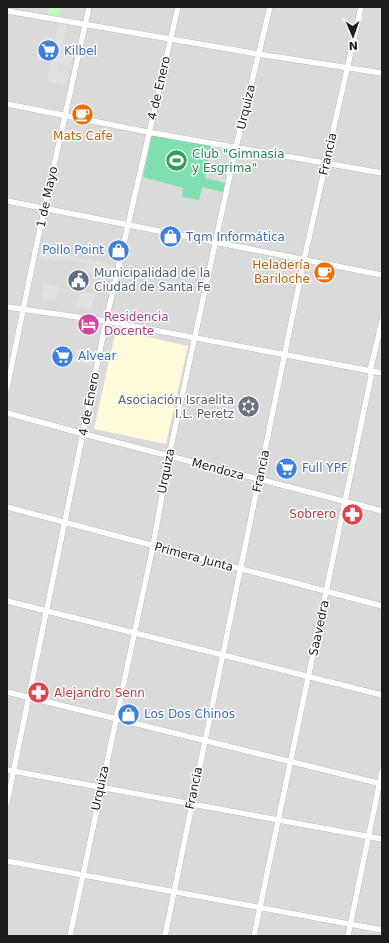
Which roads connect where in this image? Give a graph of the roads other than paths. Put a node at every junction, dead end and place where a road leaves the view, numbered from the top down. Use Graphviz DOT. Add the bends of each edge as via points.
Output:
graph roads {
  1 [pos="89,7"];
  2 [pos="178,7"];
  3 [pos="270,7"];
  4 [pos="361,7"];
  5 [pos="7,11"];
  6 [pos="85,25"];
  7 [pos="171,39"];
  8 [pos="258,54"];
  9 [pos="348,68"];
  10 [pos="382,73"];
  11 [pos="7,104"];
  12 [pos="64,116"];
  13 [pos="148,132"];
  14 [pos="236,147"];
  15 [pos="326,162"];
  16 [pos="382,173"];
  17 [pos="7,201"];
  18 [pos="46,208"];
  19 [pos="128,225"];
  20 [pos="216,242"];
  21 [pos="304,260"];
  22 [pos="382,275"];
  23 [pos="7,307"];
  24 [pos="24,310"];
  25 [pos="382,320"];
  26 [pos="106,321"];
  27 [pos="195,337"];
  28 [pos="285,354"];
  29 [pos="370,371"];
  30 [pos="382,373"];
  31 [pos="7,388"];
  32 [pos="7,413"];
  33 [pos="84,434"];
  34 [pos="169,456"];
  35 [pos="259,480"];
  36 [pos="346,502"];
  37 [pos="7,507"];
  38 [pos="382,511"];
  39 [pos="64,522"];
  40 [pos="153,546"];
  41 [pos="241,569"];
  42 [pos="326,592"];
  43 [pos="7,601"];
  44 [pos="382,606"];
  45 [pos="47,611"];
  46 [pos="133,632"];
  47 [pos="223,655"];
  48 [pos="309,677"];
  49 [pos="7,692"];
  50 [pos="382,695"];
  51 [pos="29,697"];
  52 [pos="115,718"];
  53 [pos="204,740"];
  54 [pos="291,761"];
  55 [pos="10,770"];
  56 [pos="382,771"];
  57 [pos="381,784"];
  58 [pos="100,787"];
  59 [pos="7,803"];
  60 [pos="190,804"];
  61 [pos="278,820"];
  62 [pos="369,837"];
  63 [pos="382,839"];
  64 [pos="7,861"];
  65 [pos="82,874"];
  66 [pos="173,890"];
  67 [pos="260,906"];
  68 [pos="350,924"];
  69 [pos="382,930"];
  70 [pos="70,936"];
  71 [pos="165,936"];
  72 [pos="254,936"];
  73 [pos="348,936"];
  1 -- 6 [label="street, 1 de Mayo"];
  2 -- 7 [label="street, 4 de Enero"];
  3 -- 8 [label="street, Urquiza"];
  4 -- 9 [label="street, Francia"];
  5 -- 6 [label="street"];
  6 -- 7 [label="street"];
  6 -- 12 [label="street, 1 de Mayo"];
  7 -- 8 [label="street"];
  7 -- 13 [label="street, 4 de Enero"];
  8 -- 9 [label="street"];
  8 -- 14 [label="street, Urquiza"];
  9 -- 10 [label="street"];
  9 -- 15 [label="street, Francia"];
  11 -- 12 [label="street"];
  12 -- 13 [label="street"];
  12 -- 18 [label="street, 1 de Mayo"];
  13 -- 14 [label="street"];
  13 -- 19 [label="street, 4 de Enero"];
  14 -- 15 [label="street"];
  14 -- 20 [label="street, Urquiza"];
  15 -- 16 [label="street"];
  15 -- 21 [label="street, Francia"];
  17 -- 18 [label="street"];
  18 -- 19 [label="street"];
  18 -- 24 [label="street, 1 de Mayo"];
  19 -- 20 [label="street"];
  19 -- 26 [label="street, 4 de Enero"];
  20 -- 21 [label="street"];
  20 -- 27 [label="street, Urquiza"];
  21 -- 22 [label="street"];
  21 -- 28 [label="street, Francia"];
  23 -- 24 [label="street"];
  24 -- 26 [label="street"];
  24 -- 31 [label="street, 1 de Mayo"];
  25 -- 29 [label="street, Saavedra"];
  26 -- 27 [label="street"];
  26 -- 33 [label="street, 4 de Enero"];
  27 -- 28 [label="street"];
  27 -- 34 [label="street, Urquiza"];
  28 -- 29 [label="street"];
  28 -- 35 [label="street, Francia"];
  29 -- 30 [label="street"];
  29 -- 36 [label="street, Saavedra" via="371,377"];
  32 -- 33 [label="street, Mendoza"];
  33 -- 34 [label="street, Mendoza"];
  33 -- 39 [label="street, 4 de Enero"];
  34 -- 35 [label="street, Mendoza"];
  34 -- 40 [label="street, Urquiza"];
  35 -- 36 [label="street, Mendoza"];
  35 -- 41 [label="street, Francia"];
  36 -- 38 [label="street, Mendoza"];
  36 -- 42 [label="street, Saavedra"];
  37 -- 39 [label="street, Primera Junta"];
  39 -- 40 [label="street, Primera Junta"];
  39 -- 45 [label="street, 4 de Enero"];
  40 -- 41 [label="street, Primera Junta"];
  40 -- 46 [label="street, Urquiza"];
  41 -- 42 [label="street, Primera Junta"];
  41 -- 47 [label="street, Francia"];
  42 -- 44 [label="street, Primera Junta"];
  42 -- 48 [label="street, Saavedra"];
  43 -- 45 [label="street"];
  45 -- 46 [label="street"];
  45 -- 51 [label="street, 4 de Enero"];
  46 -- 47 [label="street"];
  46 -- 52 [label="street, Urquiza"];
  47 -- 48 [label="street"];
  47 -- 53 [label="street, Francia"];
  48 -- 50 [label="street"];
  48 -- 54 [label="street, Saavedra"];
  49 -- 51 [label="street"];
  51 -- 52 [label="street"];
  51 -- 55 [label="street, 4 de Enero"];
  52 -- 53 [label="street"];
  52 -- 58 [label="street, Urquiza"];
  53 -- 54 [label="street"];
  53 -- 60 [label="street, Francia"];
  54 -- 57 [label="street"];
  54 -- 61 [label="street, Saavedra"];
  55 -- 58 [label="street"];
  55 -- 59 [label="street, 4 de Enero"];
  56 -- 57 [label="street"];
  57 -- 62 [label="street"];
  58 -- 60 [label="street"];
  58 -- 65 [label="street, Urquiza"];
  60 -- 61 [label="street"];
  60 -- 66 [label="street, Francia"];
  61 -- 62 [label="street"];
  61 -- 67 [label="street, Saavedra"];
  62 -- 63 [label="street"];
  62 -- 68 [label="street"];
  64 -- 65 [label="street"];
  65 -- 66 [label="street"];
  65 -- 70 [label="street, Urquiza"];
  66 -- 67 [label="street"];
  66 -- 71 [label="street, Francia"];
  67 -- 68 [label="street"];
  67 -- 72 [label="street, Saavedra"];
  68 -- 69 [label="street"];
  68 -- 73 [label="street"];
}
